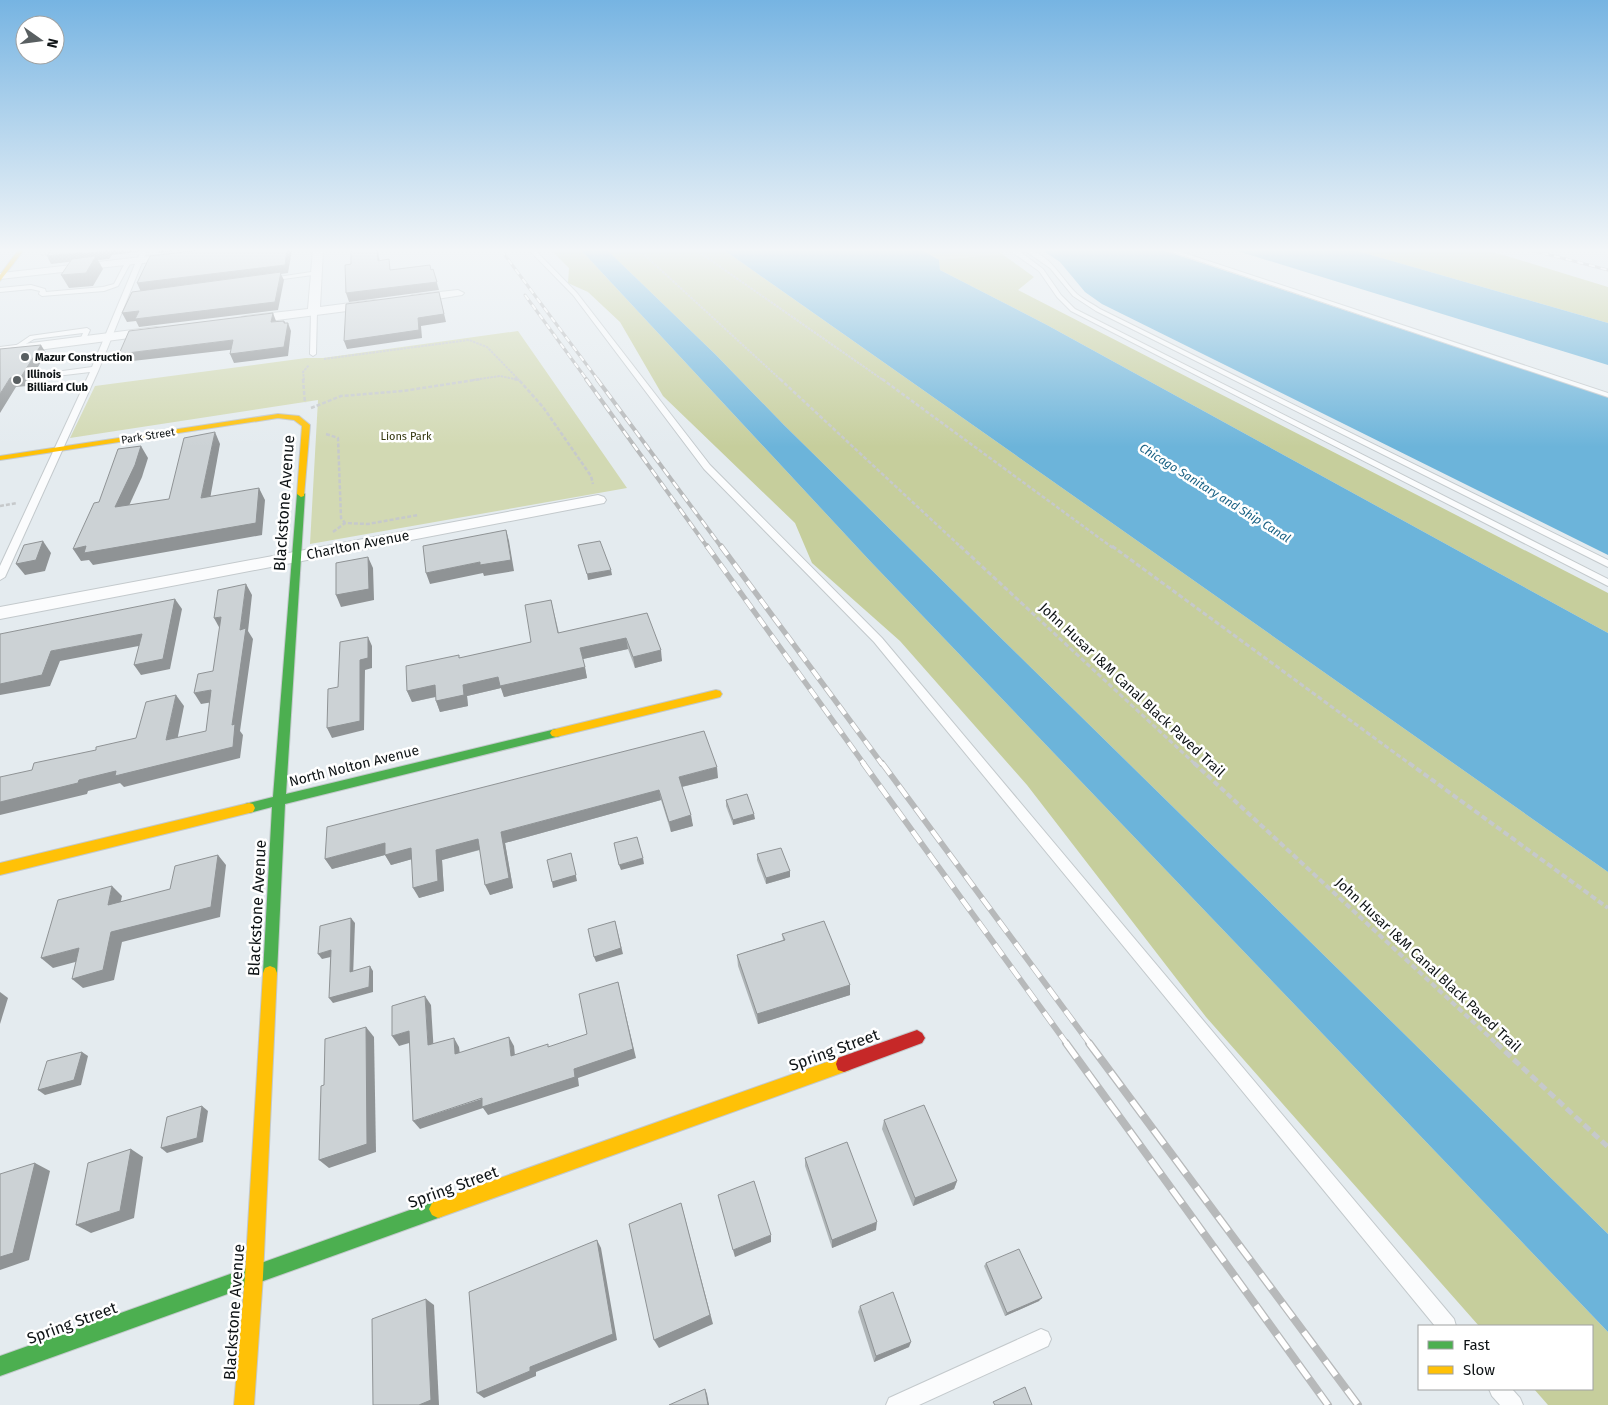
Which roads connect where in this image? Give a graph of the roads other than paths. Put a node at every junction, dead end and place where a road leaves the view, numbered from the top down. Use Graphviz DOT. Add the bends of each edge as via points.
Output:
graph roads {
  1 [pos="117,316"];
  2 [pos="278,316"];
  3 [pos="314,316"];
  4 [pos="592,316"];
  5 [pos="1084,316"];
  6 [pos="1109,316"];
  7 [pos="1367,316"];
  8 [pos="1383,316"];
  9 [pos="236,321"];
  10 [pos="168,330"];
  11 [pos="109,337"];
  12 [pos="0,351"];
  13 [pos="314,358"];
  14 [pos="94,369"];
  15 [pos="48,375"];
  16 [pos="1608,389"];
  17 [pos="1608,395"];
  18 [pos="296,418"];
  19 [pos="58,449"];
  20 [pos="0,458"];
  21 [pos="598,500"];
  22 [pos="296,557"];
  23 [pos="1608,564"];
  24 [pos="0,577"];
  25 [pos="1608,582"];
  26 [pos="0,613"];
  27 [pos="716,694"];
  28 [pos="279,800"];
  29 [pos="0,868"];
  30 [pos="917,1038"];
  31 [pos="254,1276"];
  32 [pos="1447,1325"];
  33 [pos="1041,1339"];
  34 [pos="0,1366"];
  35 [pos="1500,1390"];
  36 [pos="244,1405"];
  37 [pos="896,1405"];
  38 [pos="1513,1405"];
  1 -- 11 [label="lane"];
  2 -- 9 [label="street"];
  3 -- 13 [label="lane"];
  4 -- 32 [label="lane" via="708,467 878,640"];
  5 -- 25 [label="lane"];
  6 -- 23 [label="lane"];
  7 -- 17 [label="lane"];
  8 -- 16 [label="lane"];
  10 -- 11 [label="street"];
  11 -- 12 [label="street"];
  11 -- 14 [label="lane"];
  14 -- 15 [label="lane"];
  14 -- 19 [label="lane"];
  18 -- 19 [label="street, Park Street" via="278,416"];
  18 -- 22 [label="street, Blackstone Avenue" via="306,425"];
  19 -- 20 [label="street, Park Street"];
  19 -- 24 [label="lane"];
  21 -- 22 [label="street, Charlton Avenue"];
  22 -- 26 [label="street, Charlton Avenue"];
  22 -- 28 [label="street, Blackstone Avenue"];
  27 -- 28 [label="street, North Nolton Avenue"];
  28 -- 29 [label="street, North Nolton Avenue"];
  28 -- 31 [label="street, Blackstone Avenue"];
  30 -- 31 [label="street, Spring Street"];
  31 -- 34 [label="street, Spring Street"];
  31 -- 36 [label="street, Blackstone Avenue"];
  33 -- 37 [label="lane"];
  35 -- 38 [label="lane"];
}
